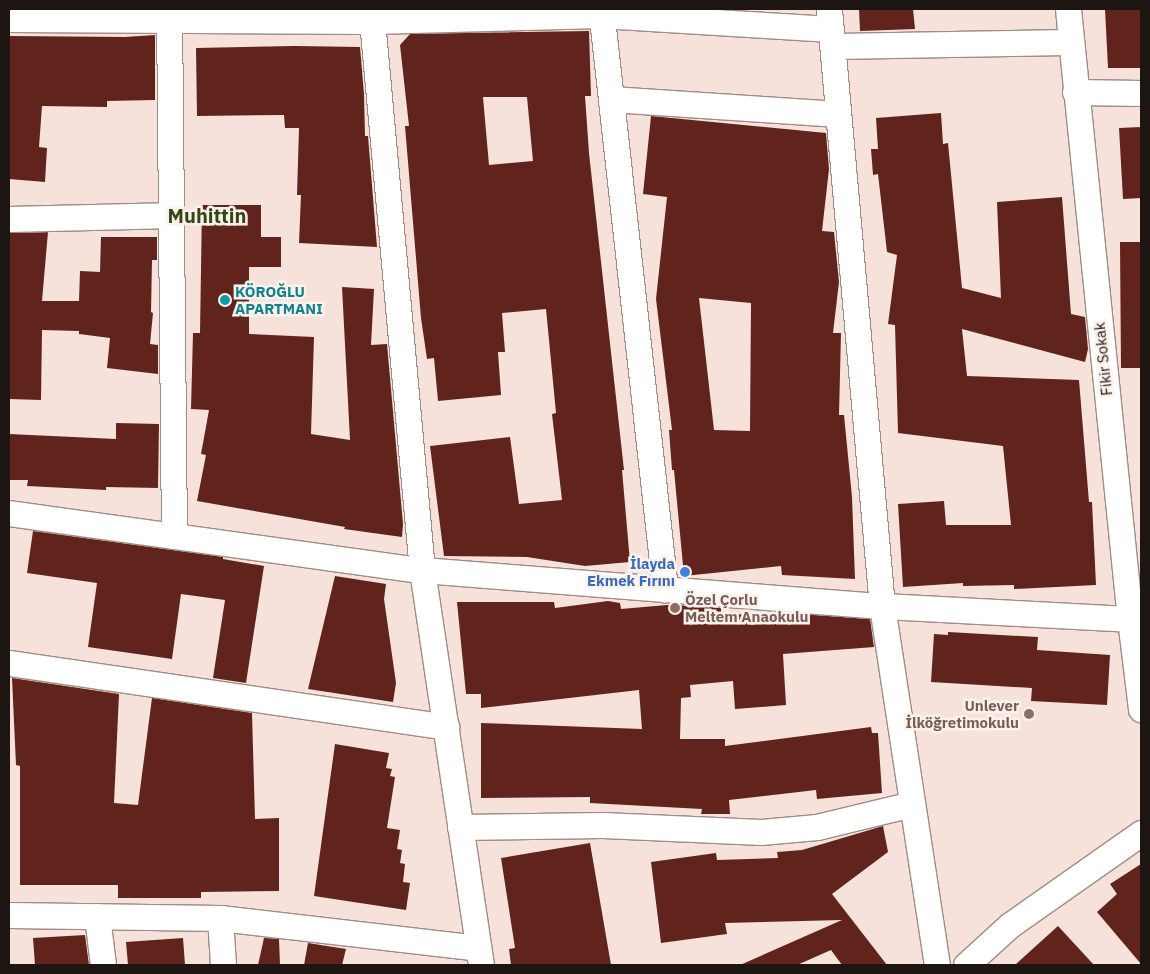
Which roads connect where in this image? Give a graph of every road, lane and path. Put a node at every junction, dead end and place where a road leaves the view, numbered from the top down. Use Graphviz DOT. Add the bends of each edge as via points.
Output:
graph roads {
  1 [pos="1068,9"];
  2 [pos="601,12"];
  3 [pos="170,14"];
  4 [pos="372,15"];
  5 [pos="9,19"];
  6 [pos="831,28"];
  7 [pos="1070,42"];
  8 [pos="1075,92"];
  9 [pos="1141,93"];
  10 [pos="612,99"];
  11 [pos="838,114"];
  12 [pos="172,215"];
  13 [pos="9,219"];
  14 [pos="9,513"];
  15 [pos="174,536"];
  16 [pos="422,570"];
  17 [pos="665,589"];
  18 [pos="882,606"];
  19 [pos="1130,620"];
  20 [pos="9,663"];
  21 [pos="1141,709"];
  22 [pos="446,727"];
  23 [pos="912,804"];
  24 [pos="460,827"];
  25 [pos="1140,835"];
  26 [pos="9,915"];
  27 [pos="97,916"];
  28 [pos="220,918"];
  29 [pos="480,957"];
  30 [pos="103,965"];
  31 [pos="223,965"];
  32 [pos="937,965"];
  33 [pos="966,965"];
  1 -- 7 [label="street, Fikir Sokak"];
  2 -- 4 [label="street"];
  2 -- 6 [label="street"];
  2 -- 10 [label="street"];
  3 -- 4 [label="street"];
  3 -- 5 [label="street"];
  3 -- 12 [label="street"];
  4 -- 16 [label="street"];
  6 -- 7 [label="street"];
  6 -- 11 [label="street"];
  7 -- 8 [label="street, Fikir Sokak"];
  8 -- 9 [label="street"];
  8 -- 19 [label="street, Fikir Sokak"];
  10 -- 11 [label="street"];
  10 -- 17 [label="street"];
  11 -- 18 [label="street"];
  12 -- 13 [label="street"];
  12 -- 15 [label="street"];
  14 -- 15 [label="street"];
  15 -- 16 [label="street"];
  16 -- 17 [label="street"];
  16 -- 22 [label="street"];
  17 -- 18 [label="street"];
  18 -- 19 [label="street"];
  18 -- 23 [label="street"];
  19 -- 21 [label="street, Fikir Sokak"];
  20 -- 22 [label="street"];
  22 -- 24 [label="street"];
  23 -- 24 [label="street" via="817,827 761,832 603,825"];
  23 -- 32 [label="street"];
  24 -- 29 [label="street"];
  25 -- 33 [label="street" via="1010,925"];
  26 -- 27 [label="street"];
  27 -- 28 [label="street"];
  27 -- 30 [label="street"];
  28 -- 29 [label="street"];
  28 -- 31 [label="street"];
}
